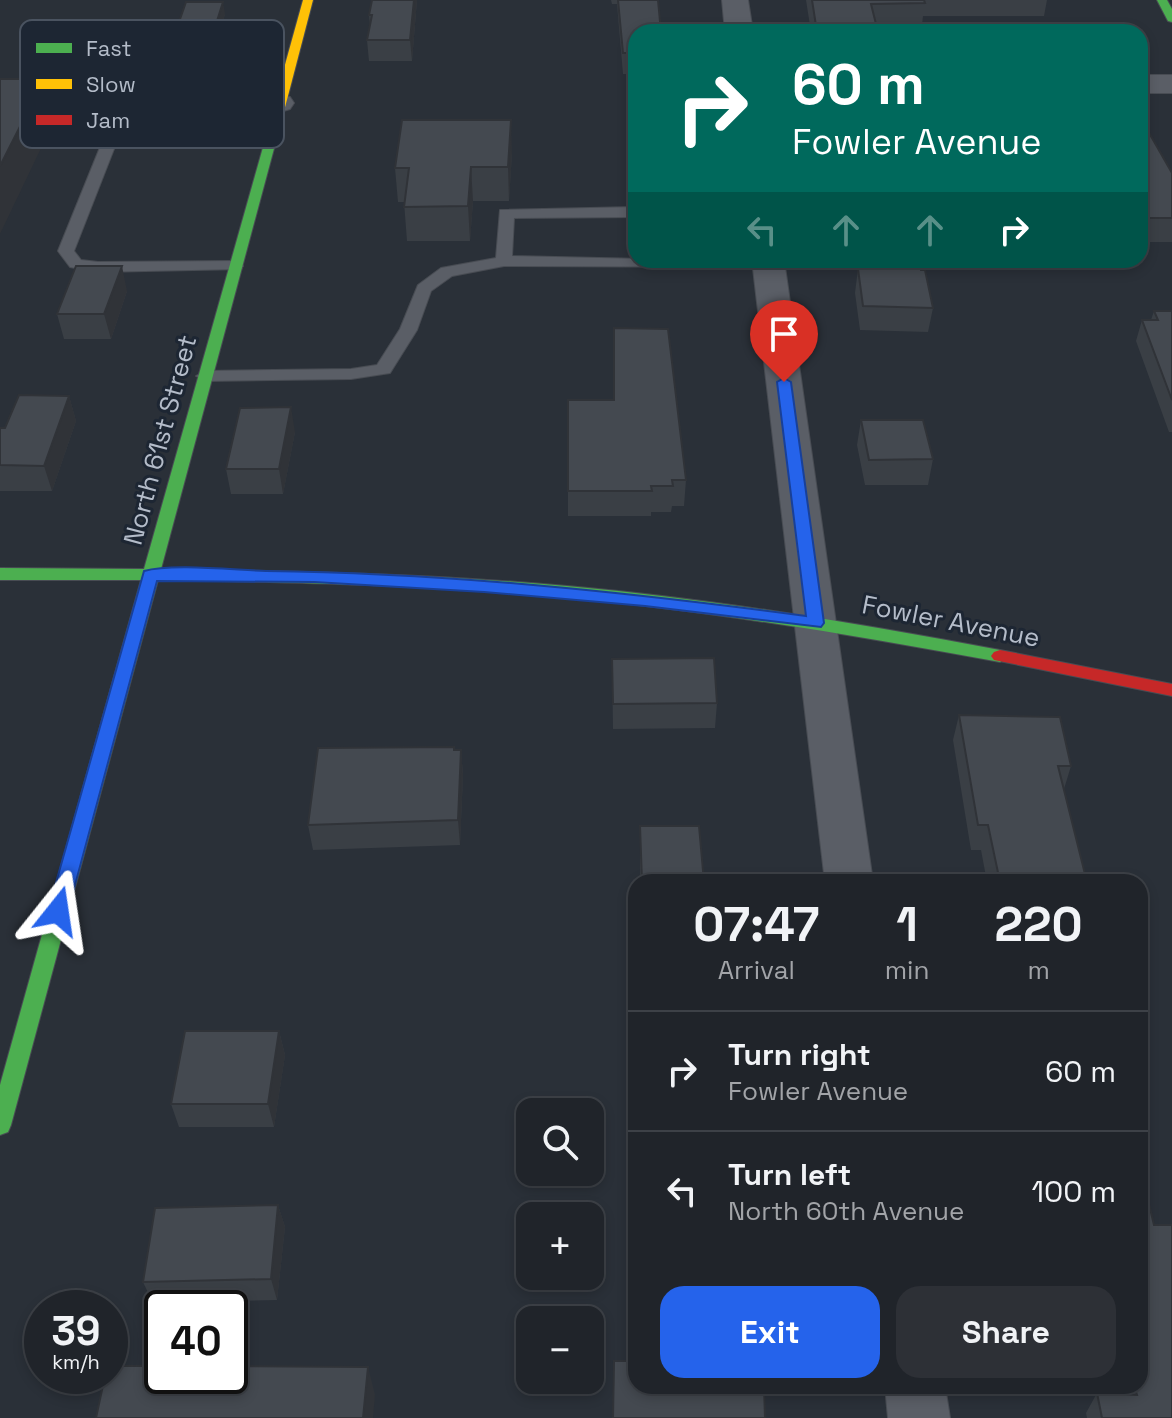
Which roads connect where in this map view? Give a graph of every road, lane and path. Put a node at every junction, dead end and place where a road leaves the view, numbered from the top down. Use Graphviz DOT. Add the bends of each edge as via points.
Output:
graph roads {
  1 [pos="308,0"];
  2 [pos="735,0"];
  3 [pos="1162,0"];
  4 [pos="1172,19"];
  5 [pos="738,24"];
  6 [pos="1148,84"];
  7 [pos="1172,84"];
  8 [pos="284,88"];
  9 [pos="0,102"];
  10 [pos="20,102"];
  11 [pos="107,148"];
  12 [pos="268,148"];
  13 [pos="628,212"];
  14 [pos="504,261"];
  15 [pos="628,261"];
  16 [pos="235,266"];
  17 [pos="769,268"];
  18 [pos="205,376"];
  19 [pos="0,574"];
  20 [pos="150,575"];
  21 [pos="815,623"];
  22 [pos="1172,690"];
  23 [pos="848,874"];
  24 [pos="0,1125"];
  25 [pos="916,1394"];
  26 [pos="919,1418"];
  1 -- 8 [label="street, North 61st Street"];
  2 -- 5 [label="street"];
  3 -- 4 [label="street"];
  6 -- 7 [label="street"];
  9 -- 10 [label="street"];
  11 -- 16 [label="lane" via="66,251 76,264"];
  12 -- 16 [label="street, North 61st Street"];
  13 -- 14 [label="lane" via="506,213"];
  14 -- 15 [label="lane"];
  14 -- 18 [label="lane" via="447,272 424,289 408,330 384,369"];
  16 -- 18 [label="street, North 61st Street"];
  17 -- 21 [label="street"];
  18 -- 20 [label="street, North 61st Street"];
  19 -- 20 [label="street, Fowler Avenue"];
  20 -- 21 [label="street, Fowler Avenue" via="484,586"];
  20 -- 24 [label="street, North 61st Street"];
  21 -- 22 [label="street, Fowler Avenue"];
  21 -- 23 [label="street"];
  25 -- 26 [label="street"];
}
